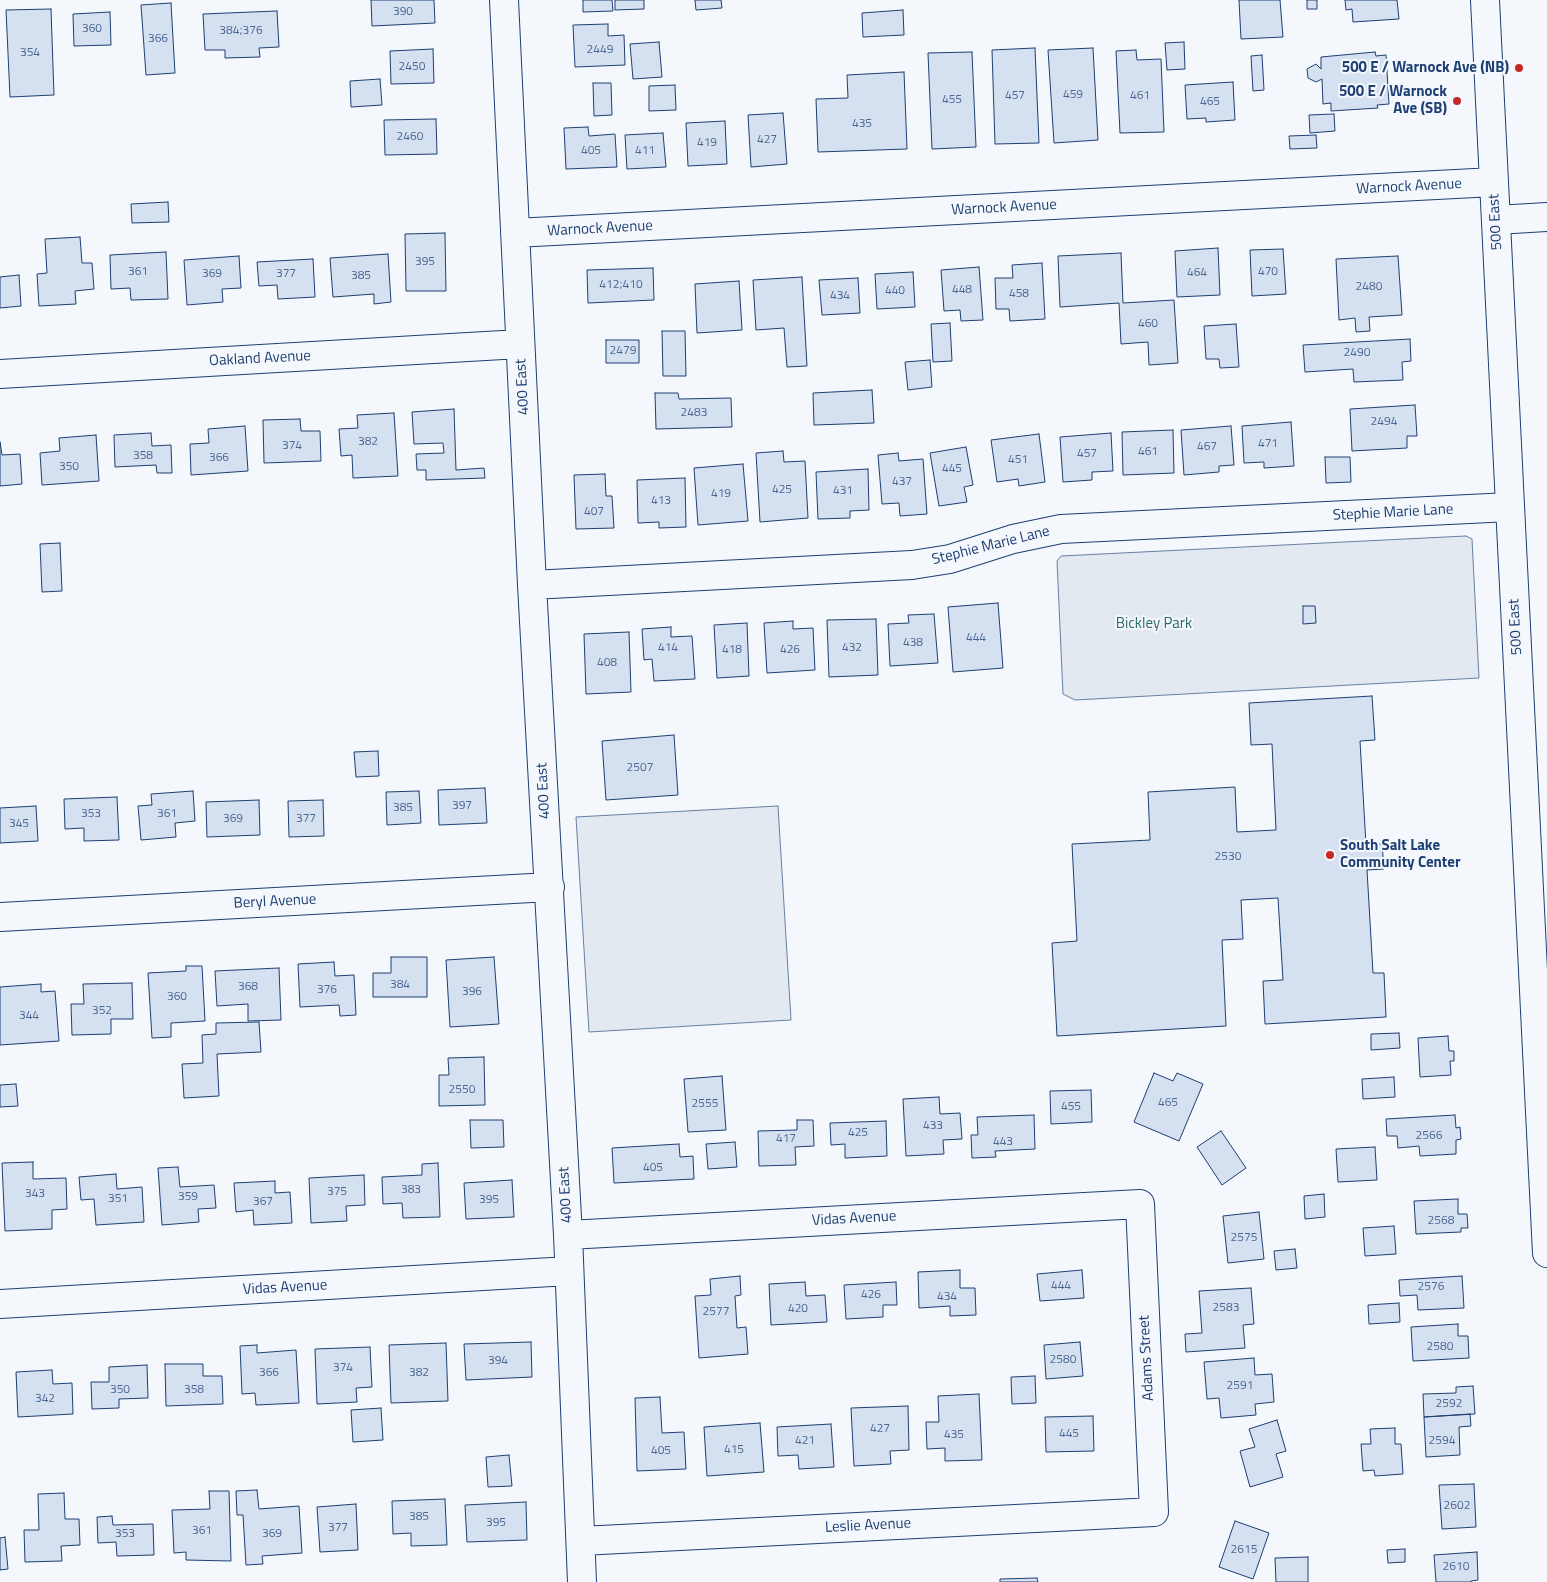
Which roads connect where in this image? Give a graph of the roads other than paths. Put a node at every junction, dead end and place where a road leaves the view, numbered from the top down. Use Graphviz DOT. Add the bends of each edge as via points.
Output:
graph roads {
  1 [pos="504,0"];
  2 [pos="1485,0"];
  3 [pos="1494,182"];
  4 [pos="1547,217"];
  5 [pos="1496,220"];
  6 [pos="515,233"];
  7 [pos="520,344"];
  8 [pos="0,374"];
  9 [pos="1510,507"];
  10 [pos="532,585"];
  11 [pos="550,887"];
  12 [pos="0,917"];
  13 [pos="1140,1204"];
  14 [pos="568,1235"];
  15 [pos="1547,1253"];
  16 [pos="569,1271"];
  17 [pos="0,1304"];
  18 [pos="1154,1512"];
  19 [pos="581,1541"];
  20 [pos="582,1582"];
  1 -- 6 [label="street, 400 East"];
  2 -- 3 [label="street, 500 East"];
  3 -- 5 [label="street, 500 East"];
  3 -- 6 [label="street, Warnock Avenue"];
  4 -- 5 [label="street"];
  5 -- 9 [label="street, 500 East"];
  6 -- 7 [label="street, 400 East"];
  7 -- 8 [label="street, Oakland Avenue"];
  7 -- 10 [label="street, 400 East"];
  9 -- 10 [label="street, Stephie Marie Lane" via="1061,529 1013,539 950,559 912,565"];
  9 -- 15 [label="street, 500 East"];
  10 -- 11 [label="street, 400 East"];
  11 -- 12 [label="street, Beryl Avenue"];
  11 -- 14 [label="street, 400 East"];
  13 -- 14 [label="street, Vidas Avenue"];
  13 -- 18 [label="street, Adams Street"];
  14 -- 16 [label="street, 400 East"];
  16 -- 17 [label="street, Vidas Avenue"];
  16 -- 19 [label="street, 400 East"];
  18 -- 19 [label="street, Leslie Avenue"];
  19 -- 20 [label="street, 400 East"];
}
